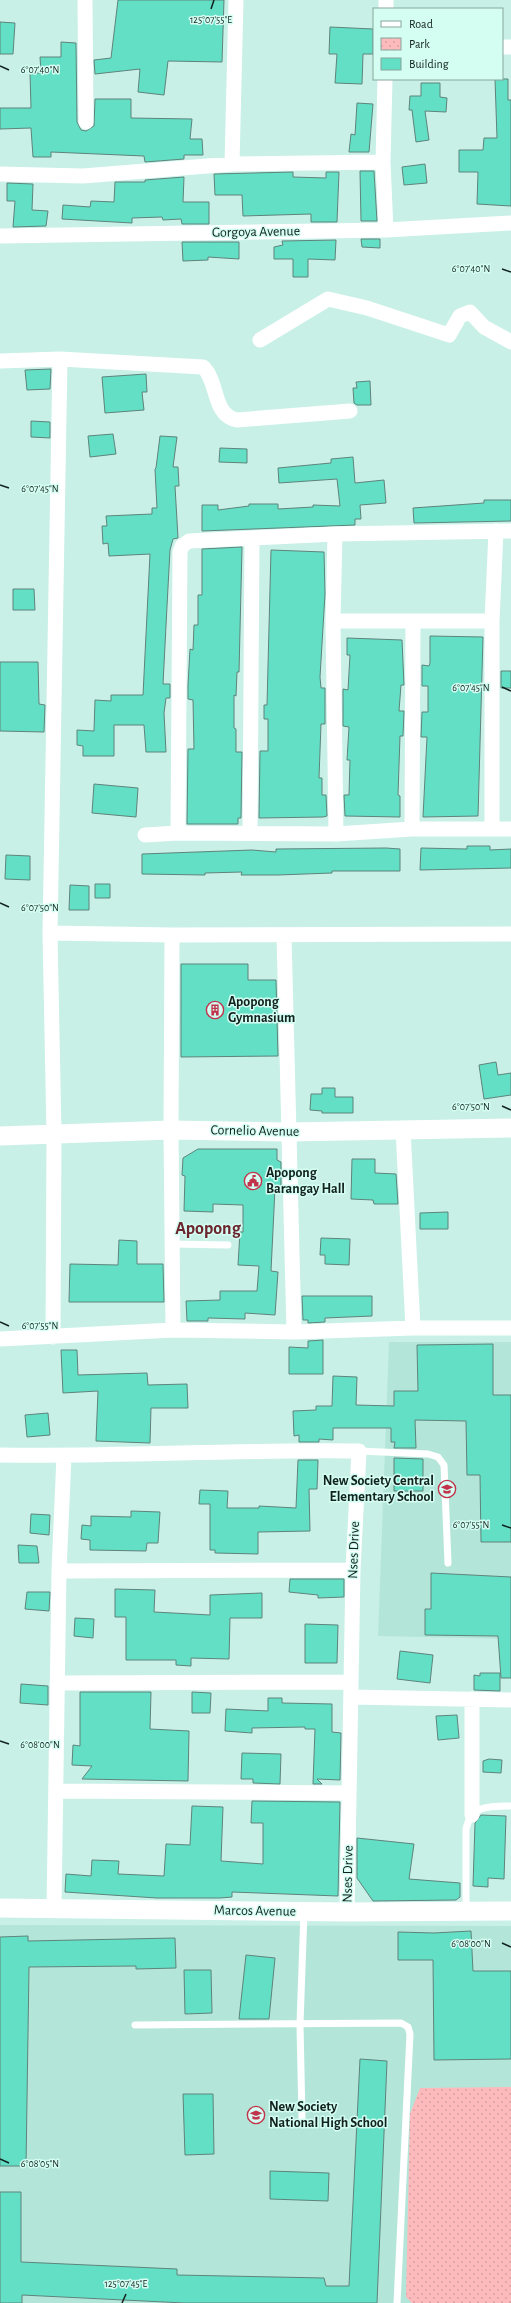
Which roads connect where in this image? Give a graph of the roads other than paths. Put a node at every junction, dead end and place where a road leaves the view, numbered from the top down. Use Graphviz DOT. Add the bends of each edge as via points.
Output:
graph roads {
  1 [pos="85,0"];
  2 [pos="236,0"];
  3 [pos="385,80"];
  4 [pos="86,122"];
  5 [pos="383,162"];
  6 [pos="232,164"];
  7 [pos="0,174"];
  8 [pos="511,223"];
  9 [pos="386,230"];
  10 [pos="0,236"];
  11 [pos="260,340"];
  12 [pos="511,342"];
  13 [pos="60,359"];
  14 [pos="0,362"];
  15 [pos="350,411"];
  16 [pos="504,531"];
  17 [pos="335,534"];
  18 [pos="252,538"];
  19 [pos="333,621"];
  20 [pos="492,621"];
  21 [pos="413,623"];
  22 [pos="492,829"];
  23 [pos="511,829"];
  24 [pos="412,830"];
  25 [pos="178,833"];
  26 [pos="250,833"];
  27 [pos="336,834"];
  28 [pos="145,835"];
  29 [pos="50,933"];
  30 [pos="511,934"];
  31 [pos="172,935"];
  32 [pos="284,935"];
  33 [pos="511,1128"];
  34 [pos="403,1129"];
  35 [pos="171,1130"];
  36 [pos="289,1132"];
  37 [pos="54,1134"];
  38 [pos="0,1136"];
  39 [pos="172,1244"];
  40 [pos="228,1245"];
  41 [pos="412,1328"];
  42 [pos="511,1328"];
  43 [pos="173,1330"];
  44 [pos="294,1332"];
  45 [pos="52,1337"];
  46 [pos="0,1338"];
  47 [pos="359,1451"];
  48 [pos="0,1455"];
  49 [pos="64,1456"];
  50 [pos="448,1563"];
  51 [pos="353,1570"];
  52 [pos="59,1571"];
  53 [pos="57,1683"];
  54 [pos="351,1690"];
  55 [pos="472,1699"];
  56 [pos="511,1700"];
  57 [pos="56,1791"];
  58 [pos="349,1793"];
  59 [pos="511,1806"];
  60 [pos="472,1815"];
  61 [pos="0,1908"];
  62 [pos="54,1908"];
  63 [pos="511,1911"];
  64 [pos="304,1912"];
  65 [pos="347,1912"];
  66 [pos="466,1912"];
  67 [pos="300,2024"];
  68 [pos="135,2025"];
  69 [pos="302,2119"];
  70 [pos="397,2303"];
  1 -- 4 [label="street"];
  2 -- 6 [label="street"];
  3 -- 5 [label="street"];
  5 -- 6 [label="street"];
  5 -- 9 [label="street"];
  6 -- 7 [label="street" via="83,176"];
  8 -- 9 [label="street, Gorgoya Avenue"];
  9 -- 10 [label="street, Gorgoya Avenue"];
  11 -- 12 [label="street" via="328,299 367,308 450,335 460,316 470,312 484,327"];
  13 -- 14 [label="street"];
  13 -- 15 [label="street" via="203,366 210,375 224,414 229,419"];
  13 -- 29 [label="street"];
  16 -- 17 [label="street"];
  16 -- 20 [label="street"];
  17 -- 18 [label="street"];
  17 -- 19 [label="street"];
  18 -- 25 [label="street" via="189,541 182,546 180,552"];
  18 -- 26 [label="street"];
  19 -- 21 [label="street"];
  19 -- 27 [label="street"];
  20 -- 21 [label="street"];
  20 -- 22 [label="street"];
  21 -- 24 [label="street"];
  22 -- 23 [label="street"];
  22 -- 24 [label="street"];
  24 -- 27 [label="street"];
  25 -- 26 [label="street"];
  25 -- 28 [label="street"];
  26 -- 27 [label="street"];
  29 -- 31 [label="street"];
  29 -- 37 [label="street"];
  30 -- 32 [label="street"];
  31 -- 32 [label="street"];
  31 -- 35 [label="street"];
  32 -- 36 [label="street"];
  33 -- 34 [label="street, Cornelio Avenue"];
  34 -- 36 [label="street, Cornelio Avenue"];
  34 -- 41 [label="street"];
  35 -- 36 [label="street, Cornelio Avenue"];
  35 -- 37 [label="street, Cornelio Avenue"];
  35 -- 39 [label="street"];
  36 -- 44 [label="street"];
  37 -- 38 [label="street, Cornelio Avenue"];
  37 -- 45 [label="street"];
  39 -- 40 [label="lane"];
  39 -- 43 [label="street"];
  41 -- 42 [label="street"];
  41 -- 44 [label="street"];
  43 -- 44 [label="street"];
  43 -- 45 [label="street"];
  45 -- 46 [label="street"];
  47 -- 49 [label="street" via="298,1450"];
  47 -- 50 [label="lane" via="428,1454 438,1457 444,1465"];
  47 -- 51 [label="street, Nses Drive"];
  48 -- 49 [label="street"];
  49 -- 52 [label="street"];
  51 -- 52 [label="street"];
  51 -- 54 [label="street, Nses Drive"];
  52 -- 53 [label="street"];
  53 -- 54 [label="street"];
  53 -- 57 [label="street"];
  54 -- 55 [label="street"];
  54 -- 58 [label="street, Nses Drive"];
  55 -- 56 [label="street"];
  55 -- 60 [label="street"];
  57 -- 58 [label="street"];
  57 -- 62 [label="street"];
  58 -- 65 [label="street, Nses Drive"];
  59 -- 60 [label="lane" via="493,1806 476,1811"];
  60 -- 66 [label="lane" via="468,1818 466,1830"];
  61 -- 62 [label="street, Marcos Avenue"];
  62 -- 64 [label="street, Marcos Avenue"];
  63 -- 66 [label="street, Marcos Avenue"];
  64 -- 65 [label="street, Marcos Avenue"];
  64 -- 67 [label="lane"];
  65 -- 66 [label="street, Marcos Avenue"];
  67 -- 68 [label="lane"];
  67 -- 69 [label="lane"];
  67 -- 70 [label="lane" via="401,2023 408,2027 410,2034"];
}
